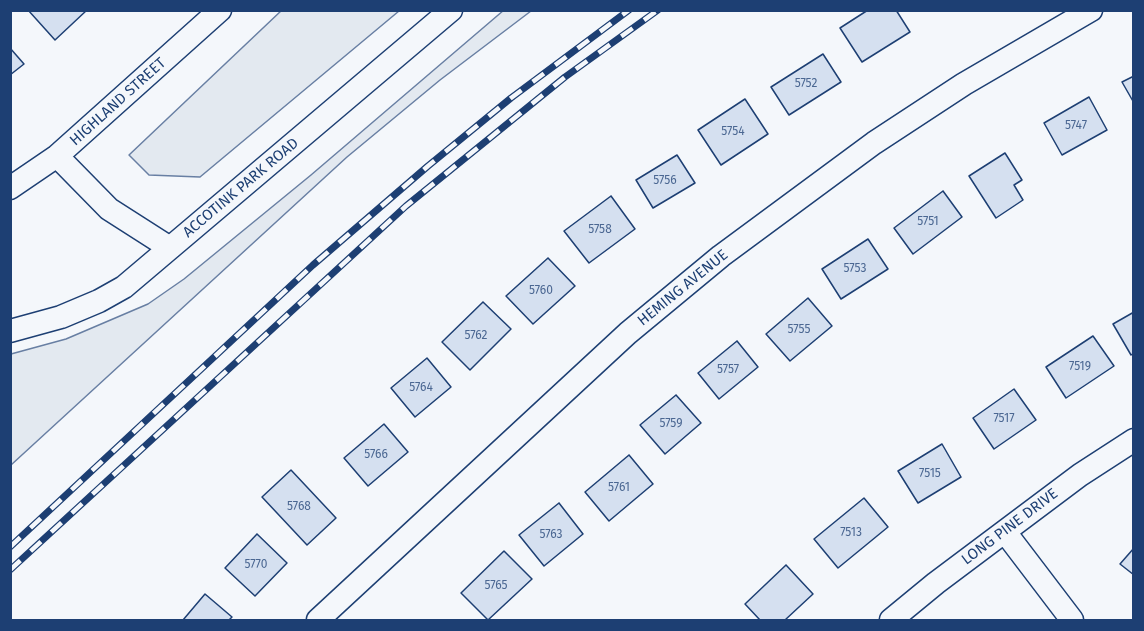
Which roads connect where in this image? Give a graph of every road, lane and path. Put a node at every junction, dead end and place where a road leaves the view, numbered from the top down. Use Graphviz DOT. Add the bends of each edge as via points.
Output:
graph roads {
  1 [pos="220,10"];
  2 [pos="451,10"];
  3 [pos="1090,10"];
  4 [pos="57,156"];
  5 [pos="10,188"];
  6 [pos="170,248"];
  7 [pos="10,331"];
  8 [pos="1134,440"];
  9 [pos="1005,532"];
  10 [pos="318,621"];
  11 [pos="891,621"];
  12 [pos="1072,621"];
  1 -- 4 [label="street, HIGHLAND STREET"];
  2 -- 6 [label="street, ACCOTINK PARK ROAD"];
  3 -- 10 [label="street, HEMING AVENUE" via="964,84 874,143 721,256 628,333"];
  4 -- 5 [label="street, HIGHLAND STREET"];
  4 -- 6 [label="street" via="109,210"];
  6 -- 7 [label="street, ACCOTINK PARK ROAD" via="124,287 99,301 61,317"];
  8 -- 9 [label="street, LONG PINE DRIVE"];
  9 -- 11 [label="street, LONG PINE DRIVE"];
  9 -- 12 [label="street"];
}
